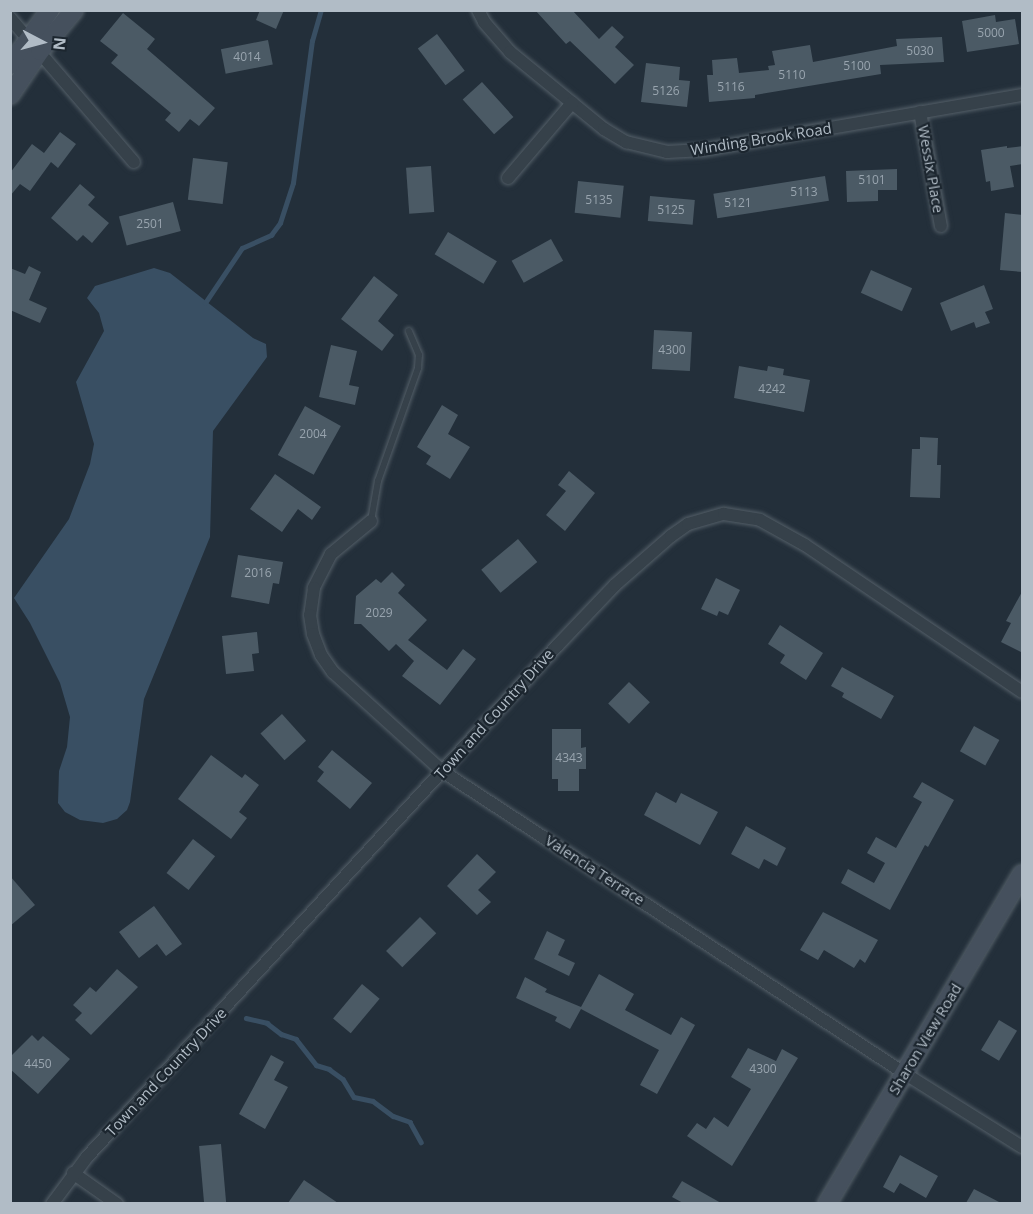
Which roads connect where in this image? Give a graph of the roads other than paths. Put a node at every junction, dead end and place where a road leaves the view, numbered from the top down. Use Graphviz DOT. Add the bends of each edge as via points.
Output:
graph roads {
  1 [pos="50,10"];
  2 [pos="74,10"];
  3 [pos="478,10"];
  4 [pos="10,18"];
  5 [pos="35,45"];
  6 [pos="10,65"];
  7 [pos="1023,95"];
  8 [pos="10,96"];
  9 [pos="572,103"];
  10 [pos="921,112"];
  11 [pos="134,162"];
  12 [pos="508,178"];
  13 [pos="941,226"];
  14 [pos="408,331"];
  15 [pos="371,521"];
  16 [pos="1023,692"];
  17 [pos="442,771"];
  18 [pos="1023,874"];
  19 [pos="904,1073"];
  20 [pos="1023,1147"];
  21 [pos="73,1173"];
  22 [pos="52,1203"];
  23 [pos="117,1203"];
  24 [pos="827,1203"];
  1 -- 5 [label="street"];
  2 -- 5 [label="street"];
  3 -- 9 [label="street, Winding Brook Road" via="501,43"];
  4 -- 5 [label="street"];
  5 -- 6 [label="street"];
  5 -- 8 [label="street"];
  5 -- 11 [label="street"];
  7 -- 10 [label="street, Winding Brook Road"];
  9 -- 10 [label="street, Winding Brook Road" via="626,141 667,152 703,150"];
  9 -- 12 [label="street"];
  10 -- 13 [label="street, Wessix Place"];
  14 -- 15 [label="lane" via="417,345 418,368 378,480"];
  15 -- 17 [label="street, Valencia Terrace" via="337,548 321,570 310,605 313,634 333,672"];
  16 -- 17 [label="street, Town and Country Drive" via="785,533 742,515 715,514 688,524 671,536 615,585"];
  17 -- 19 [label="street, Valencia Terrace"];
  17 -- 21 [label="street, Town and Country Drive"];
  18 -- 19 [label="street, Sharon View Road"];
  19 -- 20 [label="street, Valencia Terrace"];
  19 -- 24 [label="street, Sharon View Road"];
  21 -- 22 [label="street, Town and Country Drive"];
  21 -- 23 [label="street"];
}
